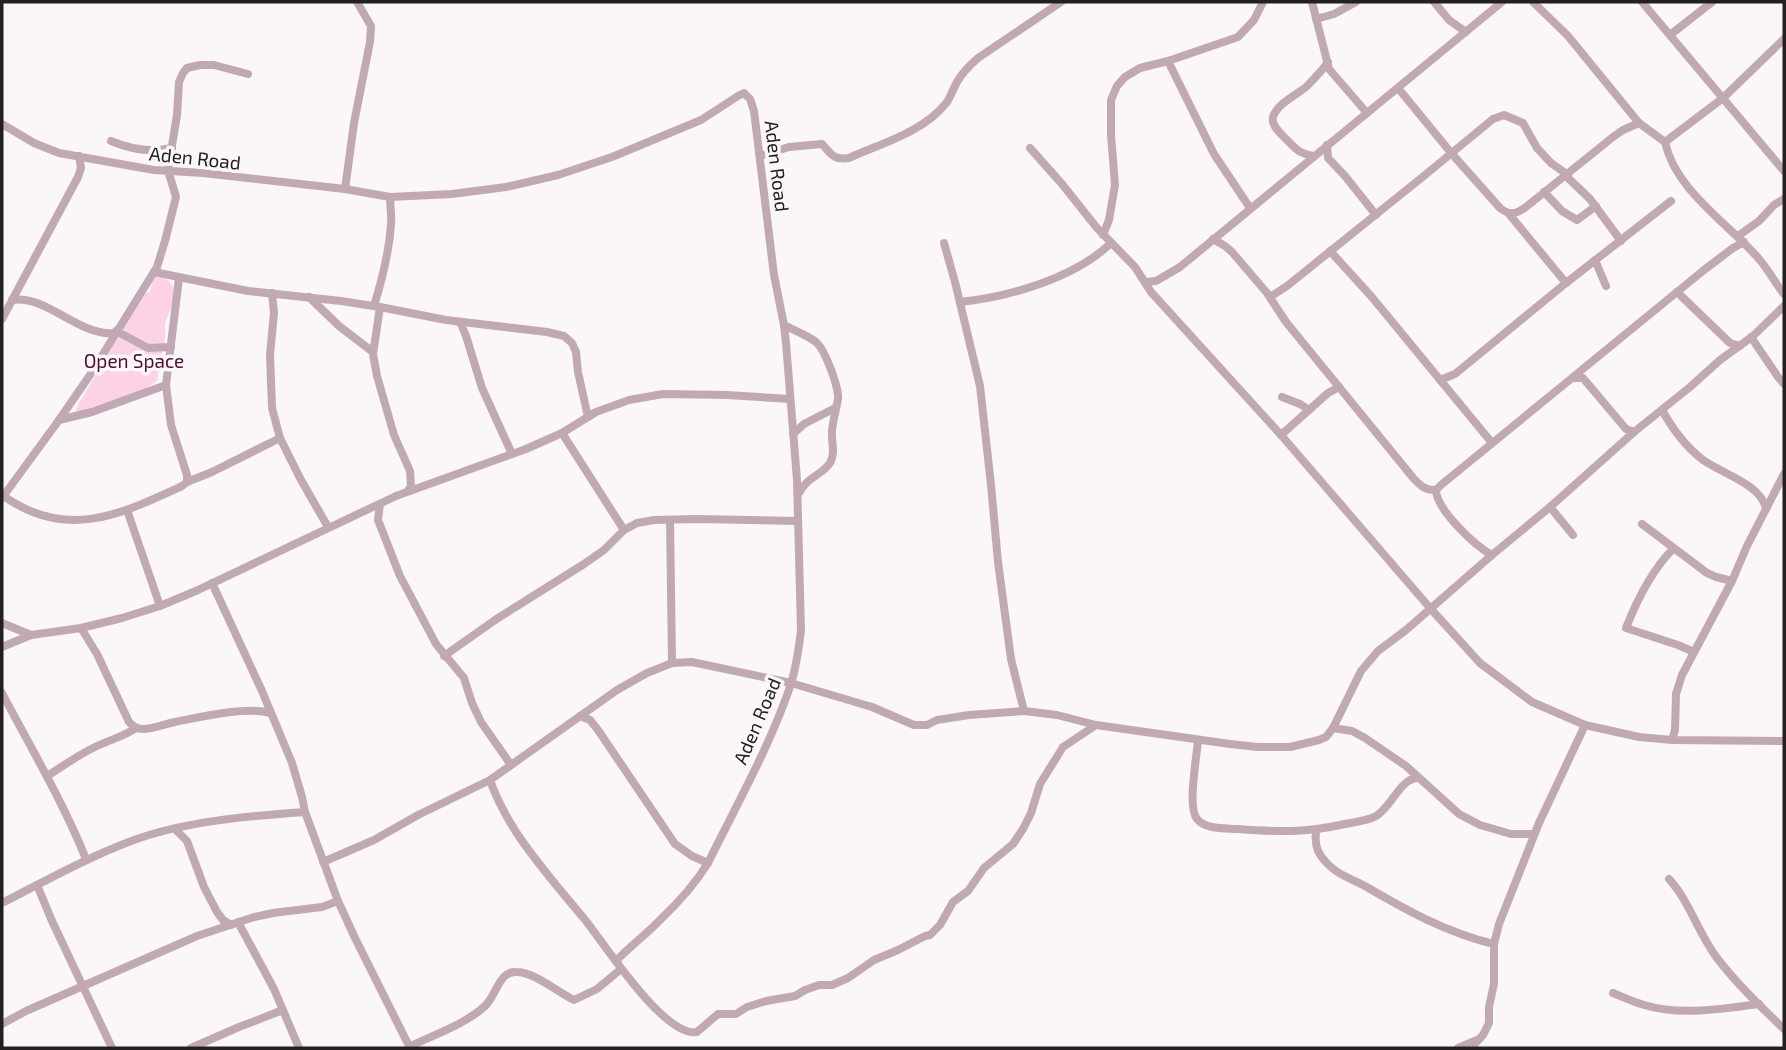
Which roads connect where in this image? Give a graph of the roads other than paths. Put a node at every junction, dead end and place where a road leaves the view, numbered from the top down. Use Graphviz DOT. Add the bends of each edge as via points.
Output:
graph roads {
  1 [pos="357,2"];
  2 [pos="1061,2"];
  3 [pos="1263,2"];
  4 [pos="1312,2"];
  5 [pos="1356,2"];
  6 [pos="1434,2"];
  7 [pos="1502,2"];
  8 [pos="1533,2"];
  9 [pos="1642,2"];
  10 [pos="1712,2"];
  11 [pos="1316,19"];
  12 [pos="1466,32"];
  13 [pos="1670,35"];
  14 [pos="1784,39"];
  15 [pos="1168,61"];
  16 [pos="1328,62"];
  17 [pos="248,74"];
  18 [pos="1398,88"];
  19 [pos="1723,98"];
  20 [pos="1367,113"];
  21 [pos="1639,123"];
  22 [pos="2,124"];
  23 [pos="111,141"];
  24 [pos="1665,142"];
  25 [pos="1327,145"];
  26 [pos="172,148"];
  27 [pos="1030,148"];
  28 [pos="1452,153"];
  29 [pos="79,156"];
  30 [pos="760,156"];
  31 [pos="1314,156"];
  32 [pos="168,170"];
  33 [pos="1784,171"];
  34 [pos="1567,175"];
  35 [pos="345,189"];
  36 [pos="1544,192"];
  37 [pos="390,197"];
  38 [pos="1784,199"];
  39 [pos="1671,201"];
  40 [pos="1596,206"];
  41 [pos="1250,208"];
  42 [pos="1508,214"];
  43 [pos="1376,215"];
  44 [pos="1103,235"];
  45 [pos="1213,239"];
  46 [pos="1741,239"];
  47 [pos="1621,241"];
  48 [pos="944,243"];
  49 [pos="1111,243"];
  50 [pos="1330,251"];
  51 [pos="1595,260"];
  52 [pos="154,272"];
  53 [pos="179,278"];
  54 [pos="1144,282"];
  55 [pos="1566,283"];
  56 [pos="1606,286"];
  57 [pos="1678,292"];
  58 [pos="272,293"];
  59 [pos="1784,294"];
  60 [pos="309,297"];
  61 [pos="1270,297"];
  62 [pos="12,300"];
  63 [pos="960,302"];
  64 [pos="377,306"];
  65 [pos="1784,306"];
  66 [pos="2,319"];
  67 [pos="460,322"];
  68 [pos="784,325"];
  69 [pos="115,332"];
  70 [pos="1751,337"];
  71 [pos="1740,346"];
  72 [pos="171,347"];
  73 [pos="373,352"];
  74 [pos="1572,378"];
  75 [pos="1440,380"];
  76 [pos="1784,384"];
  77 [pos="166,385"];
  78 [pos="1339,387"];
  79 [pos="1282,397"];
  80 [pos="790,399"];
  81 [pos="835,408"];
  82 [pos="1309,410"];
  83 [pos="1662,410"];
  84 [pos="588,417"];
  85 [pos="59,420"];
  86 [pos="1634,432"];
  87 [pos="562,433"];
  88 [pos="793,434"];
  89 [pos="1281,435"];
  90 [pos="280,438"];
  91 [pos="1492,443"];
  92 [pos="512,454"];
  93 [pos="411,471"];
  94 [pos="1784,474"];
  95 [pos="187,482"];
  96 [pos="425,485"];
  97 [pos="1436,490"];
  98 [pos="408,491"];
  99 [pos="2,496"];
  100 [pos="798,496"];
  101 [pos="380,504"];
  102 [pos="1550,507"];
  103 [pos="1766,508"];
  104 [pos="127,510"];
  105 [pos="368,510"];
  106 [pos="378,520"];
  107 [pos="670,520"];
  108 [pos="798,521"];
  109 [pos="1642,524"];
  110 [pos="328,527"];
  111 [pos="624,530"];
  112 [pos="1573,535"];
  113 [pos="1673,549"];
  114 [pos="1492,555"];
  115 [pos="1732,581"];
  116 [pos="212,583"];
  117 [pos="160,606"];
  118 [pos="1430,608"];
  119 [pos="2,623"];
  120 [pos="81,628"];
  121 [pos="31,635"];
  122 [pos="2,647"];
  123 [pos="1694,652"];
  124 [pos="444,656"];
  125 [pos="672,663"];
  126 [pos="791,682"];
  127 [pos="2,693"];
  128 [pos="1024,711"];
  129 [pos="270,713"];
  130 [pos="580,716"];
  131 [pos="1096,725"];
  132 [pos="1584,725"];
  133 [pos="135,728"];
  134 [pos="1333,728"];
  135 [pos="1198,740"];
  136 [pos="1672,740"];
  137 [pos="1784,741"];
  138 [pos="511,765"];
  139 [pos="47,776"];
  140 [pos="1418,778"];
  141 [pos="490,780"];
  142 [pos="305,811"];
  143 [pos="175,829"];
  144 [pos="1316,830"];
  145 [pos="1534,834"];
  146 [pos="86,859"];
  147 [pos="323,862"];
  148 [pos="708,863"];
  149 [pos="1669,879"];
  150 [pos="37,885"];
  151 [pos="338,901"];
  152 [pos="2,903"];
  153 [pos="235,924"];
  154 [pos="1494,944"];
  155 [pos="615,961"];
  156 [pos="621,969"];
  157 [pos="83,986"];
  158 [pos="1613,993"];
  159 [pos="1759,1004"];
  160 [pos="283,1010"];
  161 [pos="2,1024"];
  162 [pos="1784,1029"];
  163 [pos="1480,1039"];
  164 [pos="410,1047"];
  165 [pos="112,1048"];
  166 [pos="191,1048"];
  167 [pos="299,1048"];
  168 [pos="1458,1048"];
  169 [pos="1471,1048"];
  1 -- 35 [label="street" via="371,26 370,43"];
  2 -- 30 [label="street" via="978,58 958,80 946,103 912,130 849,158 835,158 822,144"];
  3 -- 15 [label="street" via="1238,37"];
  4 -- 11 [label="street"];
  5 -- 11 [label="street"];
  6 -- 12 [label="street"];
  7 -- 12 [label="street"];
  8 -- 21 [label="street" via="1568,36"];
  9 -- 13 [label="street"];
  10 -- 13 [label="street"];
  11 -- 16 [label="street"];
  12 -- 18 [label="street"];
  13 -- 19 [label="street"];
  14 -- 19 [label="street"];
  15 -- 41 [label="street" via="1214,154"];
  15 -- 44 [label="street" via="1125,77 1111,100 1115,185"];
  16 -- 20 [label="street"];
  16 -- 31 [label="street" via="1280,107 1272,121 1294,148"];
  17 -- 26 [label="street" via="214,65 187,68 179,82"];
  18 -- 20 [label="street"];
  18 -- 28 [label="street"];
  19 -- 24 [label="street"];
  19 -- 33 [label="street"];
  20 -- 25 [label="street"];
  21 -- 24 [label="street"];
  21 -- 34 [label="street" via="1623,130"];
  22 -- 29 [label="street, Aden Road" via="34,143"];
  23 -- 26 [label="street" via="132,149"];
  24 -- 46 [label="street" via="1688,187"];
  25 -- 31 [label="street"];
  25 -- 43 [label="street" via="1328,158"];
  26 -- 32 [label="street"];
  27 -- 44 [label="street"];
  28 -- 34 [label="street" via="1504,115 1523,123 1537,148"];
  28 -- 42 [label="street"];
  28 -- 43 [label="street"];
  29 -- 32 [label="street, Aden Road"];
  29 -- 62 [label="street" via="78,177"];
  30 -- 37 [label="street, Aden Road" via="754,111 744,93 701,120 558,175 506,187"];
  30 -- 68 [label="street, Aden Road"];
  31 -- 41 [label="street"];
  32 -- 35 [label="street, Aden Road"];
  32 -- 52 [label="street" via="176,197"];
  34 -- 36 [label="street"];
  34 -- 40 [label="street"];
  35 -- 37 [label="street, Aden Road"];
  36 -- 40 [label="street" via="1577,220"];
  36 -- 42 [label="street" via="1519,212"];
  37 -- 64 [label="street" via="390,236"];
  38 -- 46 [label="street"];
  39 -- 47 [label="street"];
  40 -- 47 [label="street"];
  41 -- 45 [label="street"];
  42 -- 55 [label="street"];
  43 -- 50 [label="street"];
  44 -- 49 [label="street"];
  45 -- 54 [label="street" via="1166,276"];
  45 -- 61 [label="street" via="1232,252"];
  46 -- 57 [label="street"];
  46 -- 59 [label="street"];
  47 -- 51 [label="street"];
  48 -- 63 [label="street"];
  49 -- 54 [label="street"];
  49 -- 63 [label="street" via="1050,280 1016,292"];
  50 -- 61 [label="street"];
  50 -- 75 [label="street"];
  51 -- 55 [label="street"];
  51 -- 56 [label="street"];
  52 -- 53 [label="street"];
  52 -- 69 [label="street"];
  53 -- 58 [label="street"];
  53 -- 72 [label="street"];
  54 -- 89 [label="street"];
  55 -- 75 [label="street" via="1455,374"];
  57 -- 71 [label="street" via="1730,343"];
  57 -- 74 [label="street"];
  58 -- 60 [label="street"];
  58 -- 90 [label="street" via="272,408"];
  60 -- 64 [label="street"];
  60 -- 73 [label="street"];
  61 -- 78 [label="street"];
  62 -- 66 [label="street"];
  62 -- 69 [label="street" via="24,299 104,334"];
  63 -- 128 [label="street" via="979,386 1009,645"];
  64 -- 67 [label="street"];
  64 -- 73 [label="street"];
  65 -- 70 [label="street"];
  67 -- 84 [label="street" via="547,332 569,339 576,352"];
  67 -- 92 [label="street" via="482,388"];
  68 -- 80 [label="street, Aden Road"];
  68 -- 81 [label="street" via="817,342 825,355 837,388"];
  69 -- 72 [label="street" via="148,348"];
  69 -- 85 [label="street"];
  70 -- 71 [label="street"];
  70 -- 76 [label="street"];
  71 -- 83 [label="street"];
  72 -- 77 [label="street"];
  73 -- 93 [label="street" via="394,435"];
  74 -- 86 [label="street" via="1583,378 1626,429"];
  74 -- 91 [label="street"];
  75 -- 91 [label="street"];
  77 -- 85 [label="street"];
  77 -- 95 [label="street" via="171,425"];
  78 -- 82 [label="street"];
  78 -- 97 [label="street" via="1414,479 1430,491"];
  79 -- 82 [label="street"];
  80 -- 84 [label="street" via="663,394 629,400"];
  80 -- 88 [label="street, Aden Road"];
  81 -- 88 [label="street"];
  81 -- 100 [label="street" via="831,462 803,485"];
  82 -- 89 [label="street"];
  83 -- 86 [label="street"];
  83 -- 103 [label="street" via="1681,439 1703,460 1762,496"];
  84 -- 87 [label="street"];
  85 -- 99 [label="street"];
  86 -- 102 [label="street"];
  87 -- 92 [label="street"];
  87 -- 111 [label="street"];
  88 -- 100 [label="street, Aden Road"];
  89 -- 118 [label="street"];
  90 -- 95 [label="street"];
  90 -- 110 [label="street"];
  91 -- 97 [label="street"];
  92 -- 96 [label="street"];
  93 -- 96 [label="street"];
  93 -- 98 [label="street"];
  94 -- 103 [label="street"];
  95 -- 104 [label="street"];
  96 -- 98 [label="street"];
  97 -- 114 [label="street" via="1436,498 1452,519"];
  98 -- 101 [label="street"];
  99 -- 104 [label="street" via="50,519 89,520"];
  100 -- 108 [label="street, Aden Road"];
  101 -- 105 [label="street"];
  101 -- 106 [label="street"];
  102 -- 112 [label="street"];
  102 -- 114 [label="street"];
  103 -- 115 [label="street"];
  104 -- 117 [label="street"];
  105 -- 106 [label="street"];
  105 -- 110 [label="street"];
  106 -- 124 [label="street" via="400,576"];
  107 -- 108 [label="street"];
  107 -- 111 [label="street" via="637,523"];
  107 -- 125 [label="street"];
  108 -- 126 [label="street, Aden Road" via="801,631"];
  109 -- 113 [label="street"];
  110 -- 116 [label="street"];
  111 -- 124 [label="street" via="604,550"];
  113 -- 115 [label="street" via="1716,578"];
  113 -- 123 [label="street" via="1648,582 1626,628"];
  114 -- 118 [label="street"];
  115 -- 123 [label="street"];
  116 -- 117 [label="street"];
  116 -- 129 [label="street"];
  117 -- 120 [label="street"];
  118 -- 132 [label="street" via="1480,663 1532,702"];
  118 -- 134 [label="street" via="1369,660"];
  119 -- 121 [label="street"];
  120 -- 121 [label="street"];
  120 -- 133 [label="street"];
  121 -- 122 [label="street"];
  123 -- 136 [label="street" via="1676,694"];
  124 -- 138 [label="street" via="464,678 481,722"];
  125 -- 126 [label="street" via="692,662"];
  125 -- 130 [label="street" via="617,690"];
  126 -- 128 [label="street" via="915,725"];
  126 -- 148 [label="street, Aden Road" via="765,748"];
  127 -- 139 [label="street"];
  128 -- 131 [label="street"];
  129 -- 133 [label="street" via="237,712"];
  129 -- 142 [label="street" via="292,763"];
  130 -- 138 [label="street"];
  130 -- 148 [label="street" via="598,730 675,844"];
  131 -- 135 [label="street"];
  131 -- 156 [label="street" via="1063,747 1013,844 953,902 936,930 848,978 736,1014 718,1014 693,1033 659,1011"];
  132 -- 136 [label="street"];
  132 -- 145 [label="street"];
  133 -- 139 [label="street"];
  134 -- 135 [label="street" via="1326,737 1290,747"];
  134 -- 140 [label="street" via="1365,738"];
  135 -- 144 [label="street" via="1192,803 1201,823 1268,832"];
  136 -- 137 [label="street"];
  138 -- 141 [label="street"];
  139 -- 146 [label="street"];
  140 -- 144 [label="street" via="1405,782 1377,815"];
  140 -- 145 [label="street" via="1459,814 1480,825 1511,834"];
  141 -- 147 [label="street"];
  141 -- 155 [label="street" via="516,831"];
  142 -- 143 [label="street"];
  142 -- 147 [label="street"];
  143 -- 146 [label="street"];
  143 -- 153 [label="street" via="187,841 217,912"];
  144 -- 154 [label="street" via="1318,853 1346,878 1450,931"];
  145 -- 154 [label="street"];
  146 -- 150 [label="street"];
  147 -- 151 [label="street"];
  148 -- 155 [label="street, Aden Road" via="660,921"];
  149 -- 159 [label="street" via="1716,957"];
  150 -- 152 [label="street"];
  150 -- 157 [label="street"];
  151 -- 153 [label="street"];
  151 -- 164 [label="street"];
  153 -- 157 [label="street"];
  153 -- 160 [label="street"];
  154 -- 163 [label="street" via="1489,1023"];
  155 -- 156 [label="street"];
  156 -- 164 [label="street" via="597,989 573,1000 534,978 511,972 473,1016"];
  157 -- 161 [label="street"];
  157 -- 165 [label="street"];
  158 -- 159 [label="street" via="1645,1005 1682,1011"];
  159 -- 162 [label="street"];
  160 -- 166 [label="street"];
  160 -- 167 [label="street"];
  163 -- 168 [label="street"];
  163 -- 169 [label="street"];
}
